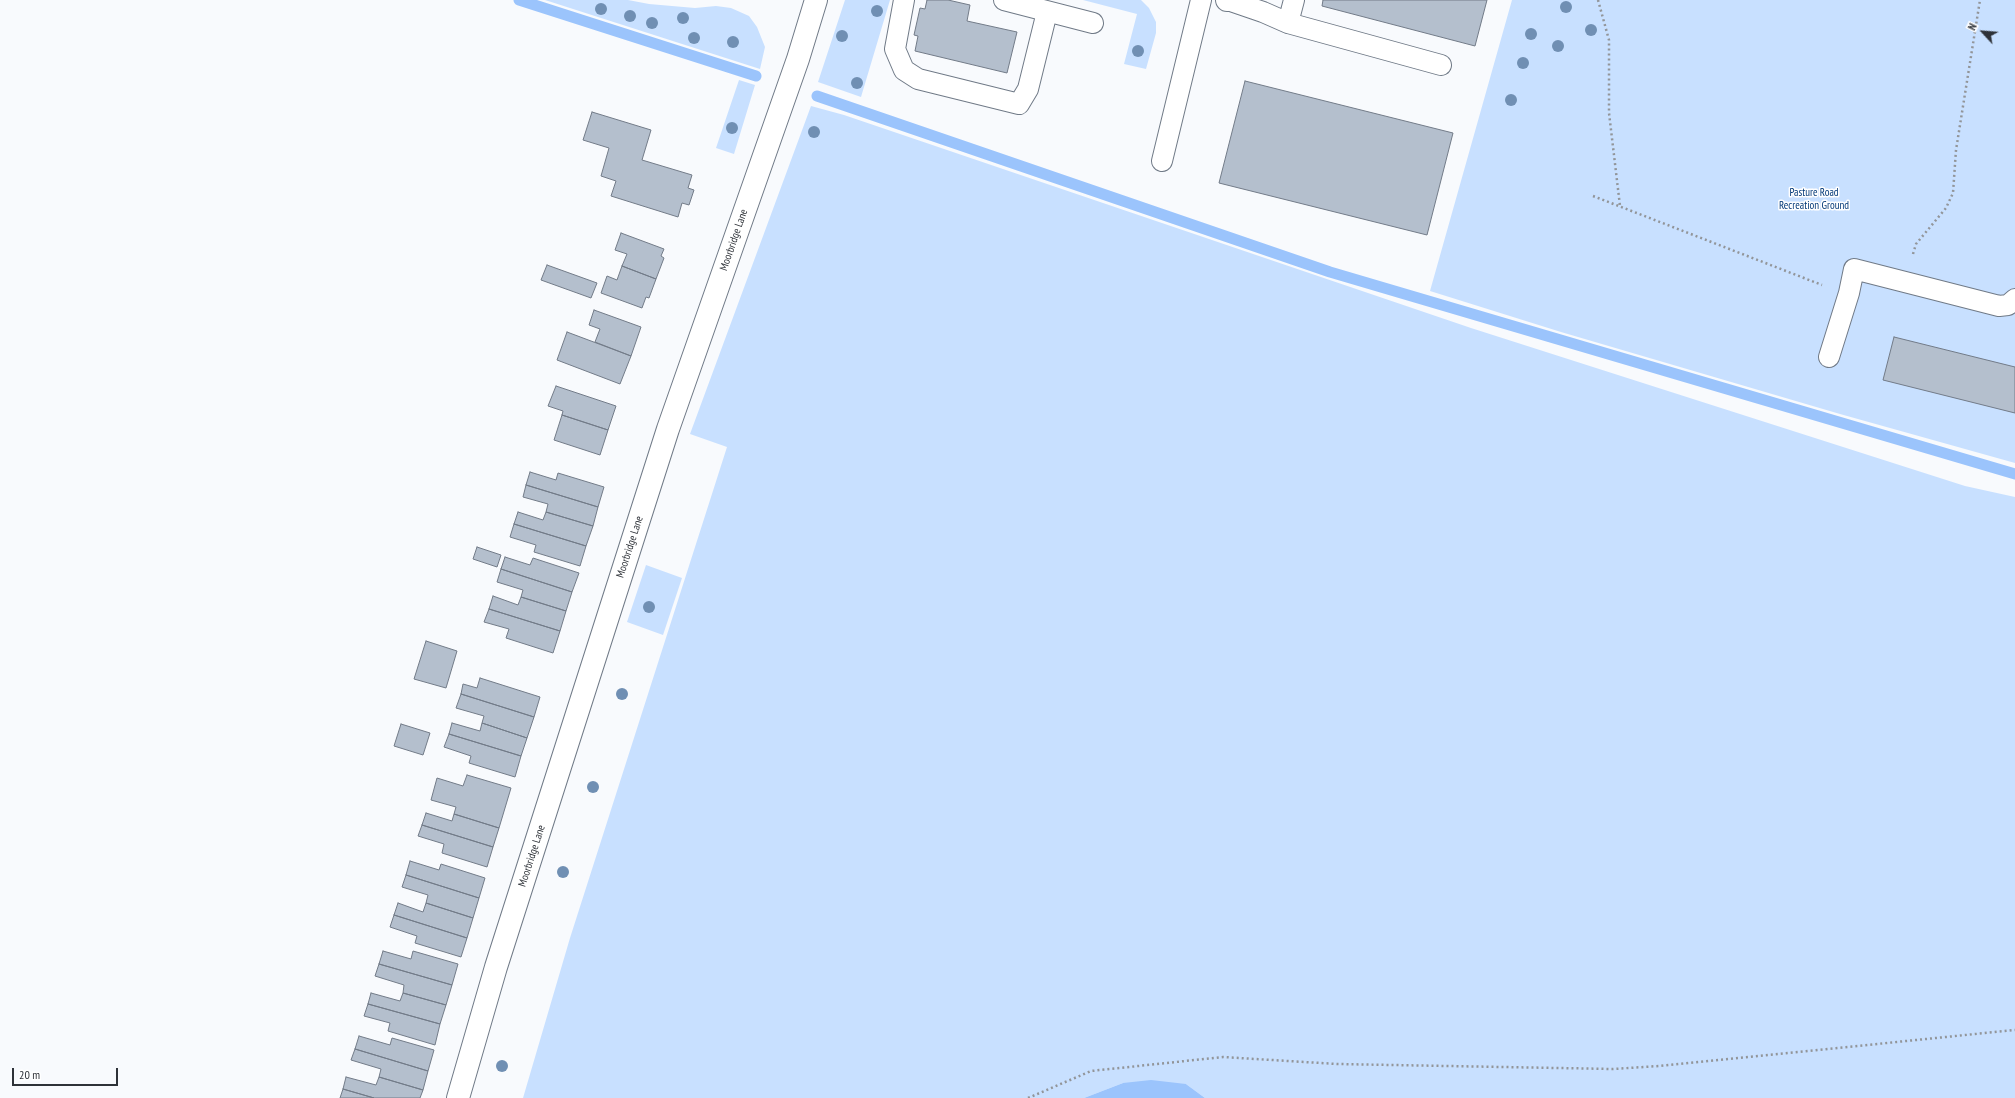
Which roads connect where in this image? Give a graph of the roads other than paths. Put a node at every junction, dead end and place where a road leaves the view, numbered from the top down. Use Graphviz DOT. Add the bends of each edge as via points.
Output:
graph roads {
  1 [pos="816,0"];
  2 [pos="904,0"];
  3 [pos="1004,0"];
  4 [pos="1201,0"];
  5 [pos="1228,0"];
  6 [pos="1294,0"];
  7 [pos="1047,12"];
  8 [pos="1093,23"];
  9 [pos="1288,23"];
  10 [pos="1441,65"];
  11 [pos="1162,161"];
  12 [pos="2015,299"];
  13 [pos="1829,357"];
  14 [pos="458,1098"];
  1 -- 14 [label="street, Moorbridge Lane" via="798,59 668,429 496,967"];
  2 -- 7 [label="lane" via="896,49 904,70 918,79 1019,104 1028,89"];
  3 -- 7 [label="lane"];
  4 -- 11 [label="lane"];
  5 -- 9 [label="lane"];
  6 -- 9 [label="lane"];
  7 -- 8 [label="lane"];
  9 -- 10 [label="lane"];
  12 -- 13 [label="lane" via="2008,305 1999,306 1854,269"];
}
